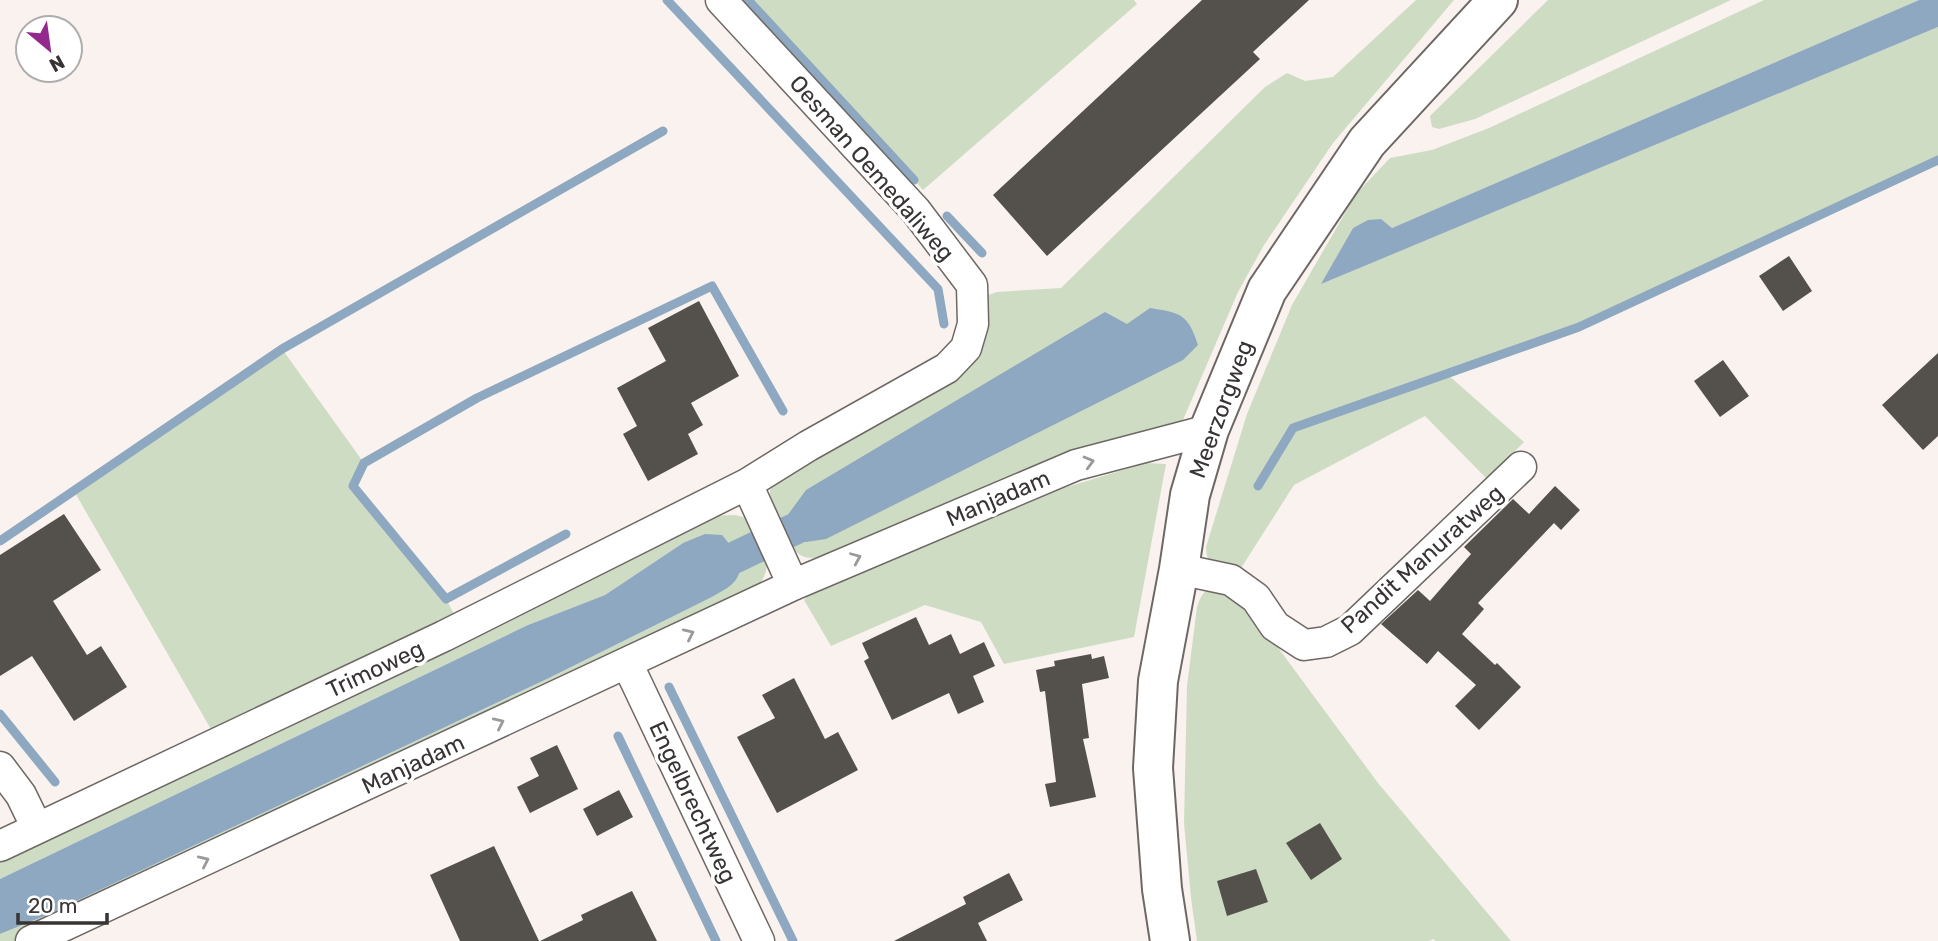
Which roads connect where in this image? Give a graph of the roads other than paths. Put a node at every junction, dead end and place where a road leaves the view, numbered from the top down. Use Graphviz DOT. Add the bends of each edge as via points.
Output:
graph roads {
  1 [pos="721,0"];
  2 [pos="1497,0"];
  3 [pos="1209,430"];
  4 [pos="1521,467"];
  5 [pos="750,492"];
  6 [pos="1179,569"];
  7 [pos="789,576"];
  8 [pos="627,663"];
  9 [pos="0,767"];
  10 [pos="37,828"];
  11 [pos="0,846"];
  12 [pos="31,941"];
  13 [pos="759,941"];
  14 [pos="1170,941"];
  1 -- 5 [label="street, Oesman Oemedaliweg" via="916,211 972,285 973,324 966,348 947,368 808,446"];
  2 -- 3 [label="main road, Meerzorgweg" via="1367,142 1267,290"];
  3 -- 6 [label="main road, Meerzorgweg" via="1190,495"];
  7 -- 3 [label="street, Manjadam, one-way" via="1076,466"];
  4 -- 6 [label="street, Pandit Manuratweg" via="1350,630 1326,642 1304,645 1275,626 1256,598 1231,580"];
  5 -- 7 [label="street"];
  5 -- 10 [label="street, Trimoweg"];
  6 -- 14 [label="main road, Meerzorgweg" via="1158,681 1153,768"];
  8 -- 7 [label="street, Manjadam, one-way"];
  12 -- 8 [label="street, Manjadam, one-way"];
  8 -- 13 [label="street, Engelbrechtweg"];
  9 -- 10 [label="street"];
  10 -- 11 [label="street, Trimoweg"];
}
